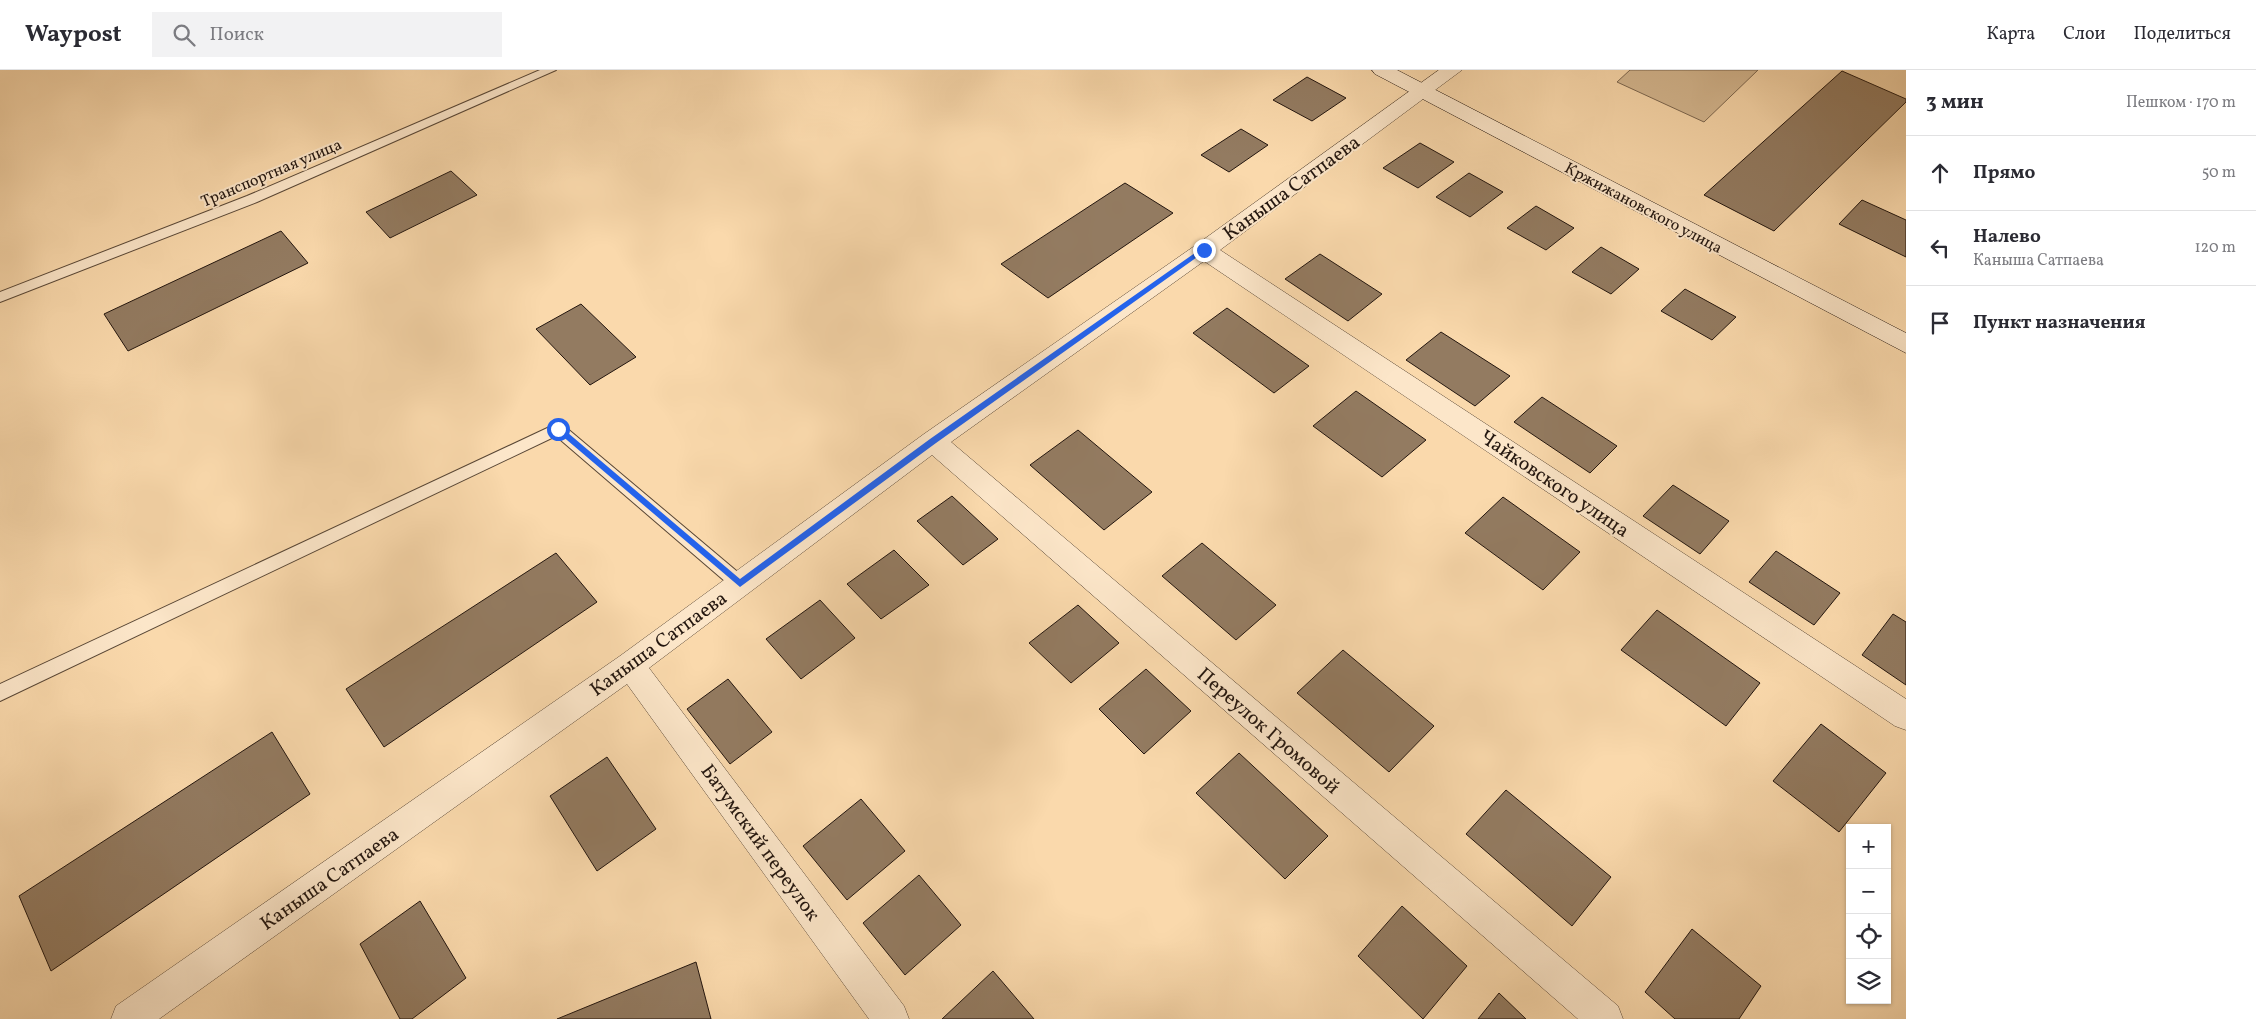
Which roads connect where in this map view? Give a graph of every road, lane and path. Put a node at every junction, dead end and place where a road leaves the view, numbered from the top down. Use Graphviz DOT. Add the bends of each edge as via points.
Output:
graph roads {
  1 [pos="550,70"];
  2 [pos="1382,70"];
  3 [pos="1452,70"];
  4 [pos="1422,91"];
  5 [pos="1204,250"];
  6 [pos="0,297"];
  7 [pos="1906,344"];
  8 [pos="933,441"];
  9 [pos="740,584"];
  10 [pos="630,665"];
  11 [pos="0,693"];
  12 [pos="1906,716"];
  13 [pos="130,1019"];
  14 [pos="891,1019"];
  15 [pos="1605,1019"];
  1 -- 6 [label="lane, Транспортная улица" via="252,199"];
  2 -- 4 [label="street, Кржижановского улица"];
  3 -- 4 [label="street, Каныша Сатпаева"];
  4 -- 5 [label="street, Каныша Сатпаева"];
  4 -- 7 [label="street, Кржижановского улица"];
  5 -- 8 [label="street, Каныша Сатпаева"];
  5 -- 12 [label="street, Чайковского улица"];
  8 -- 9 [label="street, Каныша Сатпаева"];
  8 -- 15 [label="street, Переулок Громовой"];
  9 -- 10 [label="street, Каныша Сатпаева"];
  9 -- 11 [label="lane" via="558,429"];
  10 -- 13 [label="street, Каныша Сатпаева"];
  10 -- 14 [label="street, Батумский переулок"];
}
